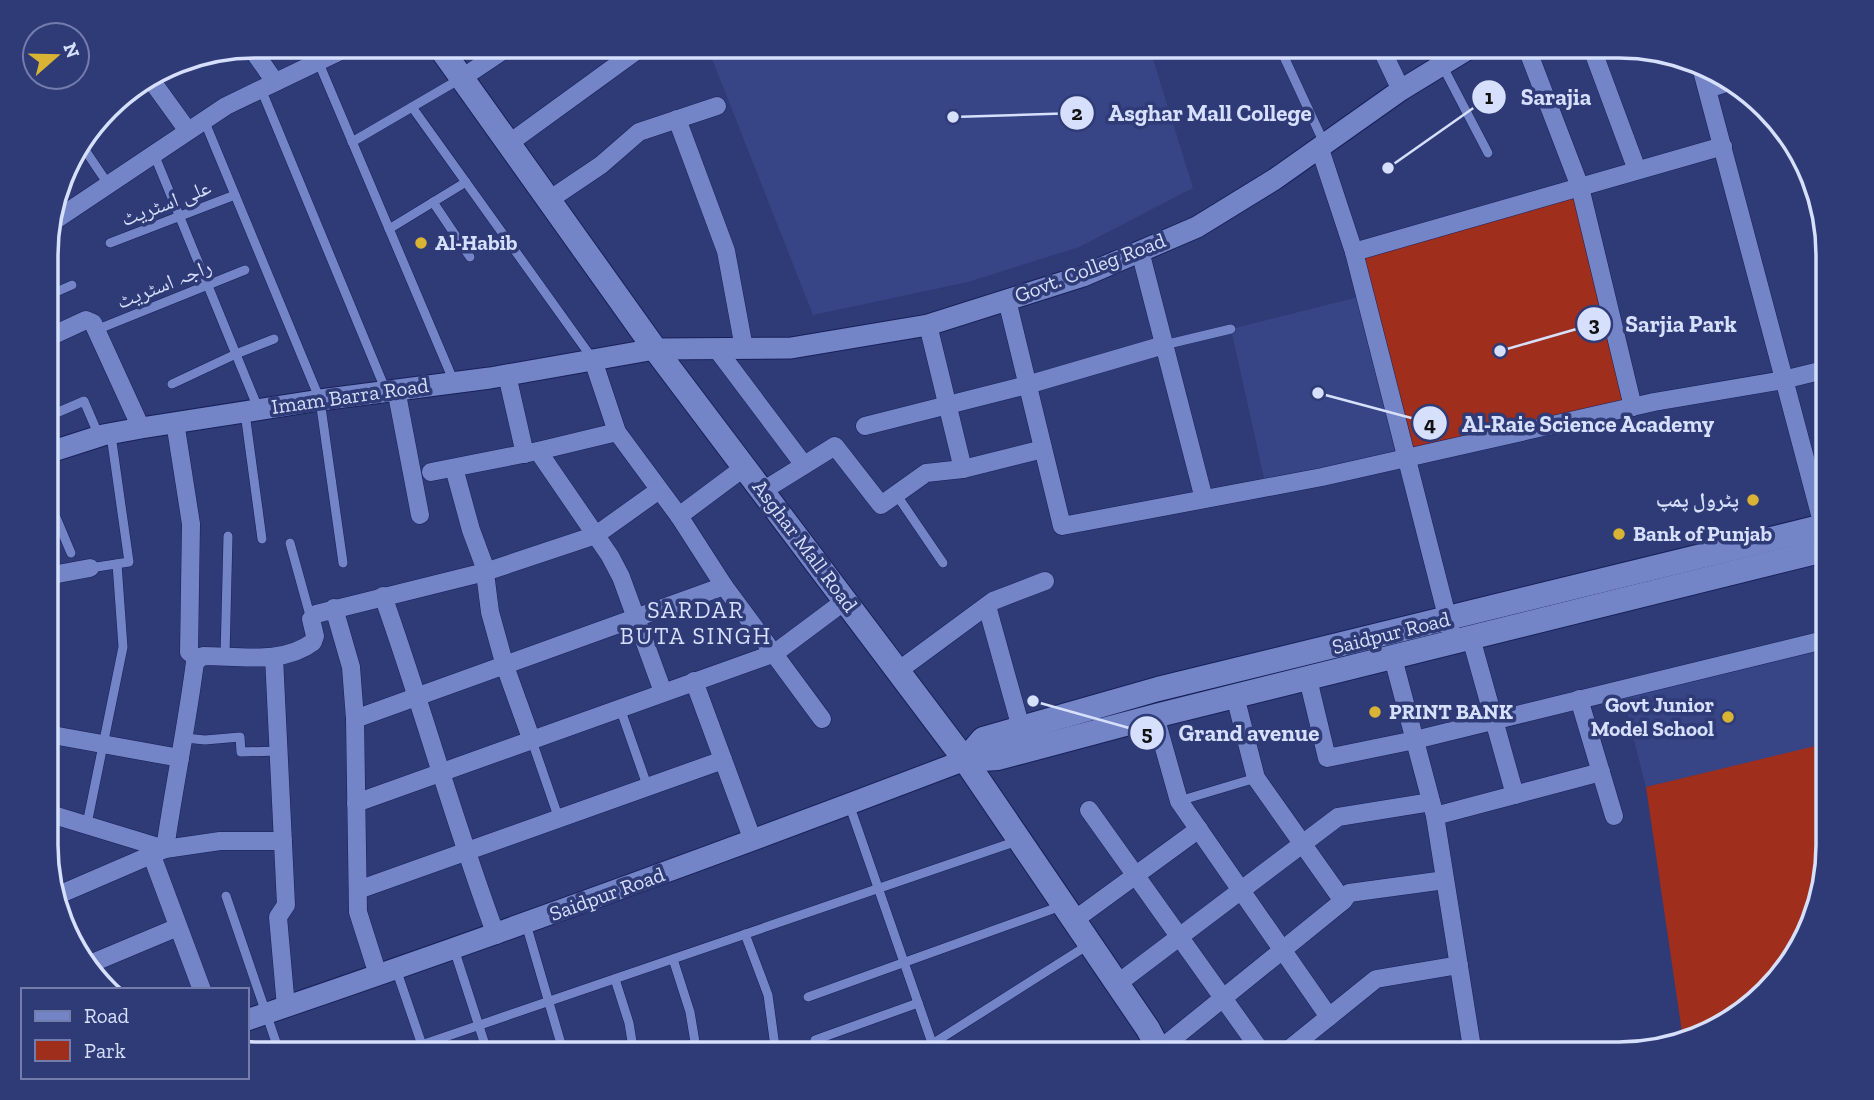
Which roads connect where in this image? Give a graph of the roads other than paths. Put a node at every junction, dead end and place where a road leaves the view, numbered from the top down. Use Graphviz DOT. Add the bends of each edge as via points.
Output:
graph roads {
  1 [pos="255,58"];
  2 [pos="325,58"];
  3 [pos="448,58"];
  4 [pos="492,58"];
  5 [pos="626,58"];
  6 [pos="1284,58"];
  7 [pos="1386,58"];
  8 [pos="1453,58"];
  9 [pos="1531,58"];
  10 [pos="1595,58"];
  11 [pos="318,61"];
  12 [pos="1442,65"];
  13 [pos="1704,77"];
  14 [pos="462,78"];
  15 [pos="155,85"];
  16 [pos="268,85"];
  17 [pos="1720,85"];
  18 [pos="1708,89"];
  19 [pos="1401,90"];
  20 [pos="717,106"];
  21 [pos="412,107"];
  22 [pos="677,119"];
  23 [pos="204,120"];
  24 [pos="188,131"];
  25 [pos="352,142"];
  26 [pos="508,144"];
  27 [pos="1723,146"];
  28 [pos="1322,147"];
  29 [pos="86,152"];
  30 [pos="1488,153"];
  31 [pos="154,154"];
  32 [pos="1637,170"];
  33 [pos="466,182"];
  34 [pos="108,184"];
  35 [pos="1580,187"];
  36 [pos="235,195"];
  37 [pos="549,200"];
  38 [pos="433,202"];
  39 [pos="62,216"];
  40 [pos="180,216"];
  41 [pos="389,229"];
  42 [pos="110,243"];
  43 [pos="1140,251"];
  44 [pos="1354,252"];
  45 [pos="470,257"];
  46 [pos="245,270"];
  47 [pos="72,285"];
  48 [pos="208,285"];
  49 [pos="58,291"];
  50 [pos="1006,300"];
  51 [pos="928,325"];
  52 [pos="1231,329"];
  53 [pos="96,330"];
  54 [pos="58,333"];
  55 [pos="274,339"];
  56 [pos="1164,345"];
  57 [pos="716,348"];
  58 [pos="744,348"];
  59 [pos="656,349"];
  60 [pos="236,354"];
  61 [pos="593,360"];
  62 [pos="1816,372"];
  63 [pos="507,375"];
  64 [pos="1783,380"];
  65 [pos="454,382"];
  66 [pos="172,384"];
  67 [pos="1027,385"];
  68 [pos="391,390"];
  69 [pos="320,400"];
  70 [pos="947,405"];
  71 [pos="1633,407"];
  72 [pos="252,410"];
  73 [pos="58,412"];
  74 [pos="175,422"];
  75 [pos="865,426"];
  76 [pos="141,428"];
  77 [pos="617,432"];
  78 [pos="105,435"];
  79 [pos="1043,449"];
  80 [pos="58,450"];
  81 [pos="531,453"];
  82 [pos="1406,458"];
  83 [pos="804,465"];
  84 [pos="746,466"];
  85 [pos="454,468"];
  86 [pos="963,469"];
  87 [pos="431,472"];
  88 [pos="659,490"];
  89 [pos="764,490"];
  90 [pos="896,494"];
  91 [pos="1816,497"];
  92 [pos="1204,499"];
  93 [pos="421,514"];
  94 [pos="679,516"];
  95 [pos="58,522"];
  96 [pos="596,535"];
  97 [pos="228,536"];
  98 [pos="262,539"];
  99 [pos="1816,539"];
  100 [pos="290,543"];
  101 [pos="71,553"];
  102 [pos="943,562"];
  103 [pos="343,563"];
  104 [pos="117,564"];
  105 [pos="90,568"];
  106 [pos="485,572"];
  107 [pos="58,574"];
  108 [pos="1045,581"];
  109 [pos="724,586"];
  110 [pos="383,596"];
  111 [pos="846,600"];
  112 [pos="987,606"];
  113 [pos="334,608"];
  114 [pos="311,619"];
  115 [pos="636,620"];
  116 [pos="1458,633"];
  117 [pos="1816,642"];
  118 [pos="775,653"];
  119 [pos="225,656"];
  120 [pos="274,657"];
  121 [pos="1393,658"];
  122 [pos="197,659"];
  123 [pos="505,666"];
  124 [pos="898,671"];
  125 [pos="1308,678"];
  126 [pos="694,681"];
  127 [pos="663,692"];
  128 [pos="418,696"];
  129 [pos="1235,696"];
  130 [pos="1579,699"];
  131 [pos="620,708"];
  132 [pos="1155,716"];
  133 [pos="355,719"];
  134 [pos="822,719"];
  135 [pos="1494,720"];
  136 [pos="1021,728"];
  137 [pos="58,736"];
  138 [pos="185,738"];
  139 [pos="1415,740"];
  140 [pos="532,741"];
  141 [pos="103,744"];
  142 [pos="279,751"];
  143 [pos="180,758"];
  144 [pos="965,760"];
  145 [pos="723,761"];
  146 [pos="1601,772"];
  147 [pos="441,773"];
  148 [pos="1256,778"];
  149 [pos="648,788"];
  150 [pos="1515,795"];
  151 [pos="1179,801"];
  152 [pos="356,803"];
  153 [pos="849,804"];
  154 [pos="1433,809"];
  155 [pos="1089,810"];
  156 [pos="58,816"];
  157 [pos="1614,816"];
  158 [pos="560,819"];
  159 [pos="87,824"];
  160 [pos="1199,829"];
  161 [pos="283,841"];
  162 [pos="753,841"];
  163 [pos="1019,841"];
  164 [pos="1303,843"];
  165 [pos="159,852"];
  166 [pos="466,853"];
  167 [pos="1136,875"];
  168 [pos="1445,880"];
  169 [pos="878,889"];
  170 [pos="358,890"];
  171 [pos="1241,890"];
  172 [pos="63,893"];
  173 [pos="226,896"];
  174 [pos="1343,901"];
  175 [pos="1068,913"];
  176 [pos="526,924"];
  177 [pos="178,927"];
  178 [pos="495,934"];
  179 [pos="745,934"];
  180 [pos="1180,937"];
  181 [pos="1089,944"];
  182 [pos="454,949"];
  183 [pos="1283,950"];
  184 [pos="673,959"];
  185 [pos="96,961"];
  186 [pos="904,962"];
  187 [pos="1459,965"];
  188 [pos="387,972"];
  189 [pos="615,979"];
  190 [pos="1117,984"];
  191 [pos="201,988"];
  192 [pos="808,997"];
  193 [pos="1223,998"];
  194 [pos="548,1002"];
  195 [pos="918,1003"];
  196 [pos="267,1014"];
  197 [pos="1329,1017"];
  198 [pos="479,1026"];
  199 [pos="815,1040"];
  200 [pos="276,1042"];
  201 [pos="421,1042"];
  202 [pos="431,1042"];
  203 [pos="484,1042"];
  204 [pos="560,1042"];
  205 [pos="631,1042"];
  206 [pos="695,1042"];
  207 [pos="774,1042"];
  208 [pos="929,1042"];
  209 [pos="947,1042"];
  210 [pos="1155,1042"];
  211 [pos="1172,1042"];
  212 [pos="1254,1042"];
  213 [pos="1298,1042"];
  214 [pos="1471,1042"];
  1 -- 16 [label="street"];
  2 -- 11 [label="street"];
  3 -- 14 [label="main road, Asghar Mall Road"];
  4 -- 14 [label="street"];
  5 -- 26 [label="street"];
  6 -- 28 [label="lane"];
  7 -- 19 [label="street"];
  8 -- 12 [label="street, Govt. Colleg Road"];
  9 -- 35 [label="street"];
  10 -- 32 [label="street"];
  11 -- 16 [label="street"];
  11 -- 25 [label="lane"];
  12 -- 19 [label="street, Govt. Colleg Road"];
  12 -- 30 [label="lane"];
  13 -- 18 [label="street"];
  14 -- 21 [label="lane"];
  14 -- 26 [label="main road, Asghar Mall Road"];
  15 -- 24 [label="street"];
  16 -- 23 [label="street"];
  16 -- 68 [label="lane"];
  17 -- 18 [label="street"];
  18 -- 27 [label="street"];
  19 -- 28 [label="street, Govt. Colleg Road"];
  20 -- 22 [label="street"];
  21 -- 25 [label="lane"];
  21 -- 33 [label="lane"];
  22 -- 37 [label="street" via="639,132"];
  22 -- 58 [label="street" via="726,251"];
  23 -- 24 [label="street"];
  23 -- 36 [label="lane"];
  24 -- 31 [label="street"];
  25 -- 41 [label="lane"];
  26 -- 37 [label="main road, Asghar Mall Road"];
  27 -- 32 [label="street"];
  27 -- 64 [label="street"];
  28 -- 43 [label="street, Govt. Colleg Road" via="1197,227"];
  28 -- 44 [label="street"];
  29 -- 34 [label="lane"];
  31 -- 34 [label="street"];
  31 -- 40 [label="lane"];
  32 -- 35 [label="street"];
  33 -- 38 [label="lane"];
  33 -- 61 [label="lane"];
  34 -- 39 [label="street"];
  35 -- 44 [label="street"];
  35 -- 71 [label="street"];
  36 -- 40 [label="lane, علی اسٹریٹ"];
  36 -- 69 [label="lane"];
  37 -- 59 [label="main road, Asghar Mall Road"];
  38 -- 41 [label="lane"];
  38 -- 45 [label="lane"];
  40 -- 42 [label="lane, علی اسٹریٹ"];
  40 -- 48 [label="lane"];
  41 -- 65 [label="lane"];
  43 -- 50 [label="street, Govt. Colleg Road" via="1083,276"];
  43 -- 56 [label="street"];
  44 -- 82 [label="street"];
  46 -- 48 [label="lane, راجہ اسٹریٹ"];
  47 -- 49 [label="lane"];
  48 -- 53 [label="lane, راجہ اسٹریٹ"];
  48 -- 60 [label="lane"];
  50 -- 51 [label="street, Govt. Colleg Road"];
  50 -- 67 [label="street"];
  51 -- 58 [label="street, Govt. Colleg Road" via="791,348"];
  51 -- 70 [label="street"];
  52 -- 56 [label="lane"];
  53 -- 54 [label="street" via="86,320"];
  53 -- 76 [label="street"];
  55 -- 60 [label="lane"];
  56 -- 67 [label="street"];
  56 -- 92 [label="street"];
  57 -- 58 [label="street, Govt. Colleg Road"];
  57 -- 59 [label="street, Govt. Colleg Road"];
  57 -- 83 [label="street"];
  59 -- 61 [label="street, Imam Barra Road"];
  59 -- 84 [label="main road, Asghar Mall Road"];
  60 -- 66 [label="lane"];
  60 -- 72 [label="lane"];
  61 -- 63 [label="street, Imam Barra Road"];
  61 -- 77 [label="street"];
  62 -- 64 [label="street"];
  63 -- 65 [label="street, Imam Barra Road"];
  63 -- 81 [label="street"];
  64 -- 71 [label="street"];
  64 -- 91 [label="street"];
  65 -- 68 [label="street, Imam Barra Road"];
  67 -- 70 [label="street"];
  67 -- 79 [label="street"];
  68 -- 69 [label="street, Imam Barra Road"];
  68 -- 93 [label="street"];
  69 -- 72 [label="street, Imam Barra Road"];
  69 -- 103 [label="lane"];
  70 -- 75 [label="street"];
  70 -- 86 [label="street"];
  71 -- 82 [label="street"];
  72 -- 74 [label="street, Imam Barra Road"];
  72 -- 98 [label="lane"];
  73 -- 78 [label="lane" via="84,401"];
  74 -- 76 [label="street, Imam Barra Road"];
  74 -- 122 [label="street" via="191,524 189,652"];
  76 -- 78 [label="street, Imam Barra Road"];
  77 -- 81 [label="street"];
  77 -- 88 [label="street"];
  78 -- 80 [label="street, Imam Barra Road"];
  78 -- 104 [label="lane" via="129,562"];
  79 -- 86 [label="street"];
  79 -- 92 [label="street" via="1062,526"];
  81 -- 85 [label="street"];
  81 -- 96 [label="street"];
  82 -- 92 [label="street"];
  82 -- 116 [label="street"];
  83 -- 89 [label="street"];
  83 -- 90 [label="street" via="835,446 881,505"];
  84 -- 89 [label="main road, Asghar Mall Road"];
  84 -- 94 [label="street"];
  85 -- 87 [label="street"];
  85 -- 106 [label="street"];
  86 -- 90 [label="street" via="926,473"];
  88 -- 94 [label="street"];
  88 -- 96 [label="street"];
  89 -- 111 [label="main road, Asghar Mall Road"];
  90 -- 102 [label="lane"];
  94 -- 109 [label="street"];
  95 -- 101 [label="lane"];
  96 -- 106 [label="street"];
  96 -- 115 [label="street" via="621,577"];
  97 -- 119 [label="lane"];
  99 -- 116 [label="main road, Saidpur Road"];
  100 -- 114 [label="lane"];
  104 -- 105 [label="lane"];
  104 -- 141 [label="lane" via="123,647"];
  105 -- 107 [label="street"];
  106 -- 110 [label="street"];
  106 -- 123 [label="street"];
  108 -- 112 [label="street"];
  109 -- 115 [label="street"];
  109 -- 118 [label="street"];
  110 -- 113 [label="street"];
  110 -- 128 [label="street"];
  111 -- 118 [label="street"];
  111 -- 124 [label="main road, Asghar Mall Road"];
  112 -- 124 [label="street"];
  112 -- 136 [label="street"];
  113 -- 114 [label="street"];
  113 -- 133 [label="street" via="351,667"];
  114 -- 120 [label="street" via="313,642"];
  115 -- 123 [label="street"];
  115 -- 127 [label="street"];
  116 -- 121 [label="main road, Saidpur Road"];
  116 -- 135 [label="street"];
  116 -- 136 [label="main road, Saidpur Road" via="1158,690"];
  117 -- 130 [label="street"];
  118 -- 126 [label="street"];
  118 -- 134 [label="street"];
  119 -- 120 [label="street"];
  119 -- 122 [label="street"];
  120 -- 142 [label="street"];
  121 -- 125 [label="main road, Saidpur Road"];
  121 -- 139 [label="street"];
  122 -- 138 [label="street"];
  123 -- 128 [label="street"];
  123 -- 140 [label="street"];
  124 -- 144 [label="main road, Asghar Mall Road"];
  125 -- 129 [label="main road, Saidpur Road"];
  125 -- 139 [label="street" via="1327,758"];
  126 -- 127 [label="street"];
  126 -- 145 [label="street"];
  127 -- 131 [label="street"];
  128 -- 133 [label="street"];
  128 -- 147 [label="street"];
  129 -- 132 [label="main road, Saidpur Road"];
  129 -- 148 [label="street"];
  130 -- 135 [label="street"];
  130 -- 146 [label="street"];
  131 -- 140 [label="street"];
  131 -- 149 [label="lane"];
  132 -- 144 [label="main road, Saidpur Road" via="998,758"];
  132 -- 151 [label="street"];
  133 -- 152 [label="street"];
  135 -- 139 [label="street"];
  135 -- 150 [label="street"];
  136 -- 144 [label="main road, Saidpur Road" via="984,739"];
  137 -- 141 [label="street"];
  138 -- 142 [label="lane" via="240,737 241,752"];
  138 -- 143 [label="street"];
  139 -- 154 [label="street"];
  140 -- 147 [label="street"];
  140 -- 158 [label="lane"];
  141 -- 143 [label="street"];
  141 -- 159 [label="lane"];
  142 -- 161 [label="street"];
  143 -- 165 [label="street"];
  144 -- 153 [label="street, Saidpur Road"];
  144 -- 163 [label="main road, Asghar Mall Road"];
  145 -- 149 [label="street"];
  145 -- 162 [label="street"];
  146 -- 150 [label="street"];
  146 -- 157 [label="street"];
  147 -- 152 [label="street"];
  147 -- 166 [label="street"];
  148 -- 151 [label="lane"];
  148 -- 164 [label="street"];
  149 -- 158 [label="street"];
  150 -- 154 [label="street"];
  151 -- 160 [label="street"];
  152 -- 170 [label="street"];
  153 -- 162 [label="street, Saidpur Road"];
  153 -- 169 [label="lane"];
  154 -- 164 [label="street" via="1338,817"];
  154 -- 168 [label="street"];
  155 -- 167 [label="street"];
  156 -- 159 [label="street"];
  158 -- 166 [label="street"];
  159 -- 165 [label="street"];
  160 -- 167 [label="street"];
  160 -- 171 [label="street"];
  161 -- 165 [label="street" via="220,842"];
  161 -- 196 [label="street" via="286,905 278,917"];
  162 -- 176 [label="street, Saidpur Road"];
  163 -- 169 [label="lane"];
  163 -- 175 [label="main road, Asghar Mall Road"];
  164 -- 171 [label="street"];
  164 -- 174 [label="street"];
  165 -- 172 [label="street"];
  165 -- 177 [label="street"];
  166 -- 170 [label="street"];
  166 -- 178 [label="street"];
  167 -- 175 [label="street"];
  167 -- 180 [label="street"];
  168 -- 174 [label="street" via="1349,893"];
  168 -- 187 [label="street"];
  169 -- 179 [label="lane"];
  169 -- 186 [label="lane"];
  170 -- 188 [label="street" via="358,912"];
  171 -- 180 [label="street"];
  171 -- 183 [label="street"];
  173 -- 196 [label="lane"];
  174 -- 183 [label="street"];
  175 -- 181 [label="main road, Asghar Mall Road"];
  175 -- 186 [label="lane"];
  176 -- 178 [label="street, Saidpur Road"];
  176 -- 194 [label="lane"];
  177 -- 185 [label="street"];
  177 -- 191 [label="street"];
  178 -- 182 [label="street, Saidpur Road"];
  179 -- 184 [label="lane"];
  179 -- 207 [label="lane" via="768,995"];
  180 -- 190 [label="street"];
  180 -- 193 [label="street"];
  181 -- 190 [label="main road, Asghar Mall Road"];
  181 -- 209 [label="lane"];
  182 -- 188 [label="street, Saidpur Road"];
  182 -- 198 [label="lane"];
  183 -- 193 [label="street"];
  183 -- 197 [label="street"];
  184 -- 189 [label="lane"];
  184 -- 206 [label="lane"];
  186 -- 192 [label="lane"];
  186 -- 195 [label="lane"];
  187 -- 197 [label="street" via="1376,979"];
  187 -- 214 [label="street"];
  188 -- 196 [label="street, Saidpur Road"];
  188 -- 201 [label="lane"];
  189 -- 194 [label="lane"];
  189 -- 205 [label="lane"];
  190 -- 210 [label="main road, Asghar Mall Road"];
  193 -- 211 [label="street"];
  193 -- 212 [label="street"];
  194 -- 198 [label="lane"];
  194 -- 204 [label="lane"];
  195 -- 199 [label="lane"];
  195 -- 208 [label="lane"];
  196 -- 200 [label="lane"];
  197 -- 213 [label="street"];
  198 -- 202 [label="lane"];
  198 -- 203 [label="lane"];
}
